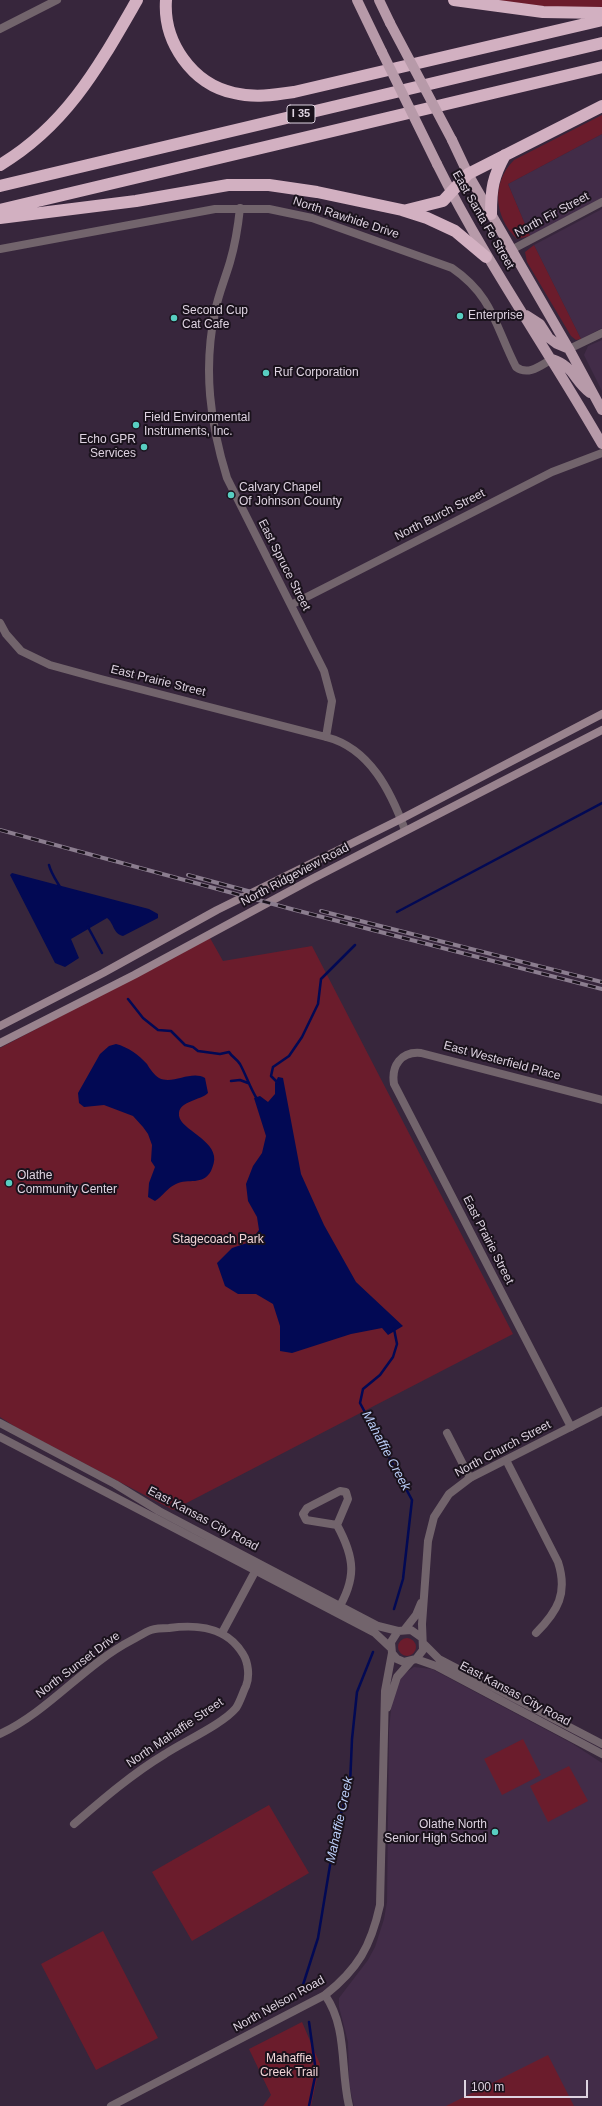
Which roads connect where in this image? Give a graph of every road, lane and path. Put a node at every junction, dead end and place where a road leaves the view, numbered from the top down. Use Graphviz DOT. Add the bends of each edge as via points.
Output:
graph roads {
  1 [pos="57,0"];
  2 [pos="137,0"];
  3 [pos="166,0"];
  4 [pos="357,0"];
  5 [pos="379,0"];
  6 [pos="454,0"];
  7 [pos="602,13"];
  8 [pos="602,20"];
  9 [pos="0,29"];
  10 [pos="602,43"];
  11 [pos="602,67"];
  12 [pos="602,106"];
  13 [pos="505,155"];
  14 [pos="0,165"];
  15 [pos="468,174"];
  16 [pos="0,186"];
  17 [pos="451,194"];
  18 [pos="602,202"];
  19 [pos="240,208"];
  20 [pos="0,210"];
  21 [pos="402,210"];
  22 [pos="491,214"];
  23 [pos="0,218"];
  24 [pos="0,249"];
  25 [pos="512,249"];
  26 [pos="486,257"];
  27 [pos="524,314"];
  28 [pos="602,333"];
  29 [pos="569,349"];
  30 [pos="552,359"];
  31 [pos="595,397"];
  32 [pos="602,410"];
  33 [pos="602,444"];
  34 [pos="602,453"];
  35 [pos="291,605"];
  36 [pos="0,623"];
  37 [pos="602,714"];
  38 [pos="602,730"];
  39 [pos="326,737"];
  40 [pos="401,819"];
  41 [pos="406,830"];
  42 [pos="0,1026"];
  43 [pos="0,1043"];
  44 [pos="397,1062"];
  45 [pos="602,1100"];
  46 [pos="602,1411"];
  47 [pos="0,1423"];
  48 [pos="571,1427"];
  49 [pos="447,1434"];
  50 [pos="0,1437"];
  51 [pos="506,1460"];
  52 [pos="470,1478"];
  53 [pos="337,1525"];
  54 [pos="258,1567"];
  55 [pos="423,1597"];
  56 [pos="338,1610"];
  57 [pos="401,1630"];
  58 [pos="222,1633"];
  59 [pos="536,1633"];
  60 [pos="422,1640"];
  61 [pos="392,1650"];
  62 [pos="414,1660"];
  63 [pos="384,1718"];
  64 [pos="0,1734"];
  65 [pos="602,1744"];
  66 [pos="602,1754"];
  67 [pos="74,1824"];
  68 [pos="325,1995"];
  69 [pos="111,2106"];
  70 [pos="349,2106"];
  1 -- 9 [label="street"];
  2 -- 14 [label="highway" via="79,95 46,132"];
  3 -- 8 [label="highway" via="166,17 173,42 191,69 208,83 249,96 294,92"];
  4 -- 17 [label="main road, East Santa Fe Street, bridge"];
  5 -- 15 [label="main road, East Santa Fe Street, bridge"];
  6 -- 7 [label="highway" via="543,12"];
  10 -- 16 [label="highway, I 35"];
  11 -- 20 [label="highway, I 35"];
  12 -- 13 [label="highway"];
  13 -- 15 [label="highway"];
  13 -- 22 [label="highway" via="495,172 492,184"];
  15 -- 17 [label="highway"];
  15 -- 22 [label="main road, East Santa Fe Street"];
  17 -- 21 [label="highway" via="437,204"];
  17 -- 26 [label="main road, East Santa Fe Street"];
  18 -- 25 [label="street, North Fir Street"];
  19 -- 24 [label="street, North Rawhide Drive" via="215,209"];
  19 -- 30 [label="street, North Rawhide Drive" via="269,209 312,218 446,265 470,281 485,299 516,367 527,372"];
  19 -- 35 [label="street, East Spruce Street" via="236,238 215,312 210,346 210,408 216,443 227,478"];
  21 -- 23 [label="highway" via="296,188 251,184"];
  21 -- 26 [label="highway" via="445,225"];
  22 -- 25 [label="main road, East Santa Fe Street"];
  25 -- 29 [label="main road, East Santa Fe Street"];
  26 -- 27 [label="main road, East Santa Fe Street"];
  27 -- 29 [label="main road" via="540,324 548,338"];
  27 -- 30 [label="main road, East Santa Fe Street"];
  28 -- 29 [label="street"];
  29 -- 31 [label="main road, East Santa Fe Street"];
  30 -- 31 [label="main road" via="564,363 582,387"];
  30 -- 33 [label="main road, East Santa Fe Street"];
  31 -- 32 [label="main road, East Santa Fe Street"];
  34 -- 35 [label="street, North Burch Street" via="552,472"];
  35 -- 39 [label="street, East Spruce Street" via="328,682 332,701"];
  36 -- 39 [label="street, East Prairie Street" via="6,634 21,650 50,665"];
  37 -- 40 [label="main road, North Ridgeview Road"];
  38 -- 41 [label="main road, North Ridgeview Road"];
  39 -- 40 [label="street" via="354,750 376,772"];
  40 -- 41 [label="street"];
  40 -- 42 [label="main road, North Ridgeview Road" via="217,910"];
  41 -- 43 [label="main road, North Ridgeview Road" via="134,975"];
  44 -- 45 [label="street, East Westerfield Place" via="405,1055 415,1052 429,1054"];
  44 -- 48 [label="street, East Prairie Street" via="393,1075 394,1084"];
  46 -- 48 [label="street, North Church Street"];
  47 -- 54 [label="street, East Kansas City Road" via="115,1484"];
  48 -- 51 [label="street, North Church Street"];
  49 -- 52 [label="street"];
  50 -- 54 [label="street, East Kansas City Road"];
  51 -- 52 [label="street, North Church Street"];
  51 -- 59 [label="street" via="558,1562 561,1573 562,1586 557,1608"];
  52 -- 55 [label="street, North Church Street" via="449,1494 434,1517 428,1541"];
  53 -- 53 [label="street" via="348,1499 346,1492 340,1491 320,1501 307,1508 303,1514 306,1520"];
  53 -- 56 [label="street" via="349,1548 352,1565 349,1587"];
  54 -- 56 [label="street, East Kansas City Road"];
  54 -- 58 [label="street"];
  55 -- 57 [label="street, North Church Street" via="416,1615"];
  55 -- 60 [label="street, North Church Street"];
  56 -- 57 [label="street, East Kansas City Road" via="378,1626"];
  56 -- 61 [label="street, East Kansas City Road" via="375,1633"];
  57 -- 60 [label="street" via="411,1630"];
  57 -- 61 [label="street" via="393,1636"];
  58 -- 64 [label="street, North Sunset Drive" via="203,1626 151,1630 120,1646 38,1710"];
  58 -- 67 [label="street, North Mahaffie Street" via="238,1645 247,1661 247,1684 236,1708 117,1787"];
  60 -- 62 [label="street" via="423,1650"];
  60 -- 65 [label="street, East Kansas City Road" via="439,1659"];
  61 -- 62 [label="street" via="397,1659 404,1662"];
  61 -- 63 [label="street, North Nelson Road" via="385,1691"];
  62 -- 63 [label="street, North Nelson Road" via="398,1677"];
  62 -- 66 [label="street, East Kansas City Road" via="436,1666"];
  63 -- 68 [label="street, North Nelson Road" via="380,1906 374,1931 359,1961 350,1974"];
  68 -- 69 [label="street, North Nelson Road"];
  68 -- 70 [label="street" via="338,2021"];
}
